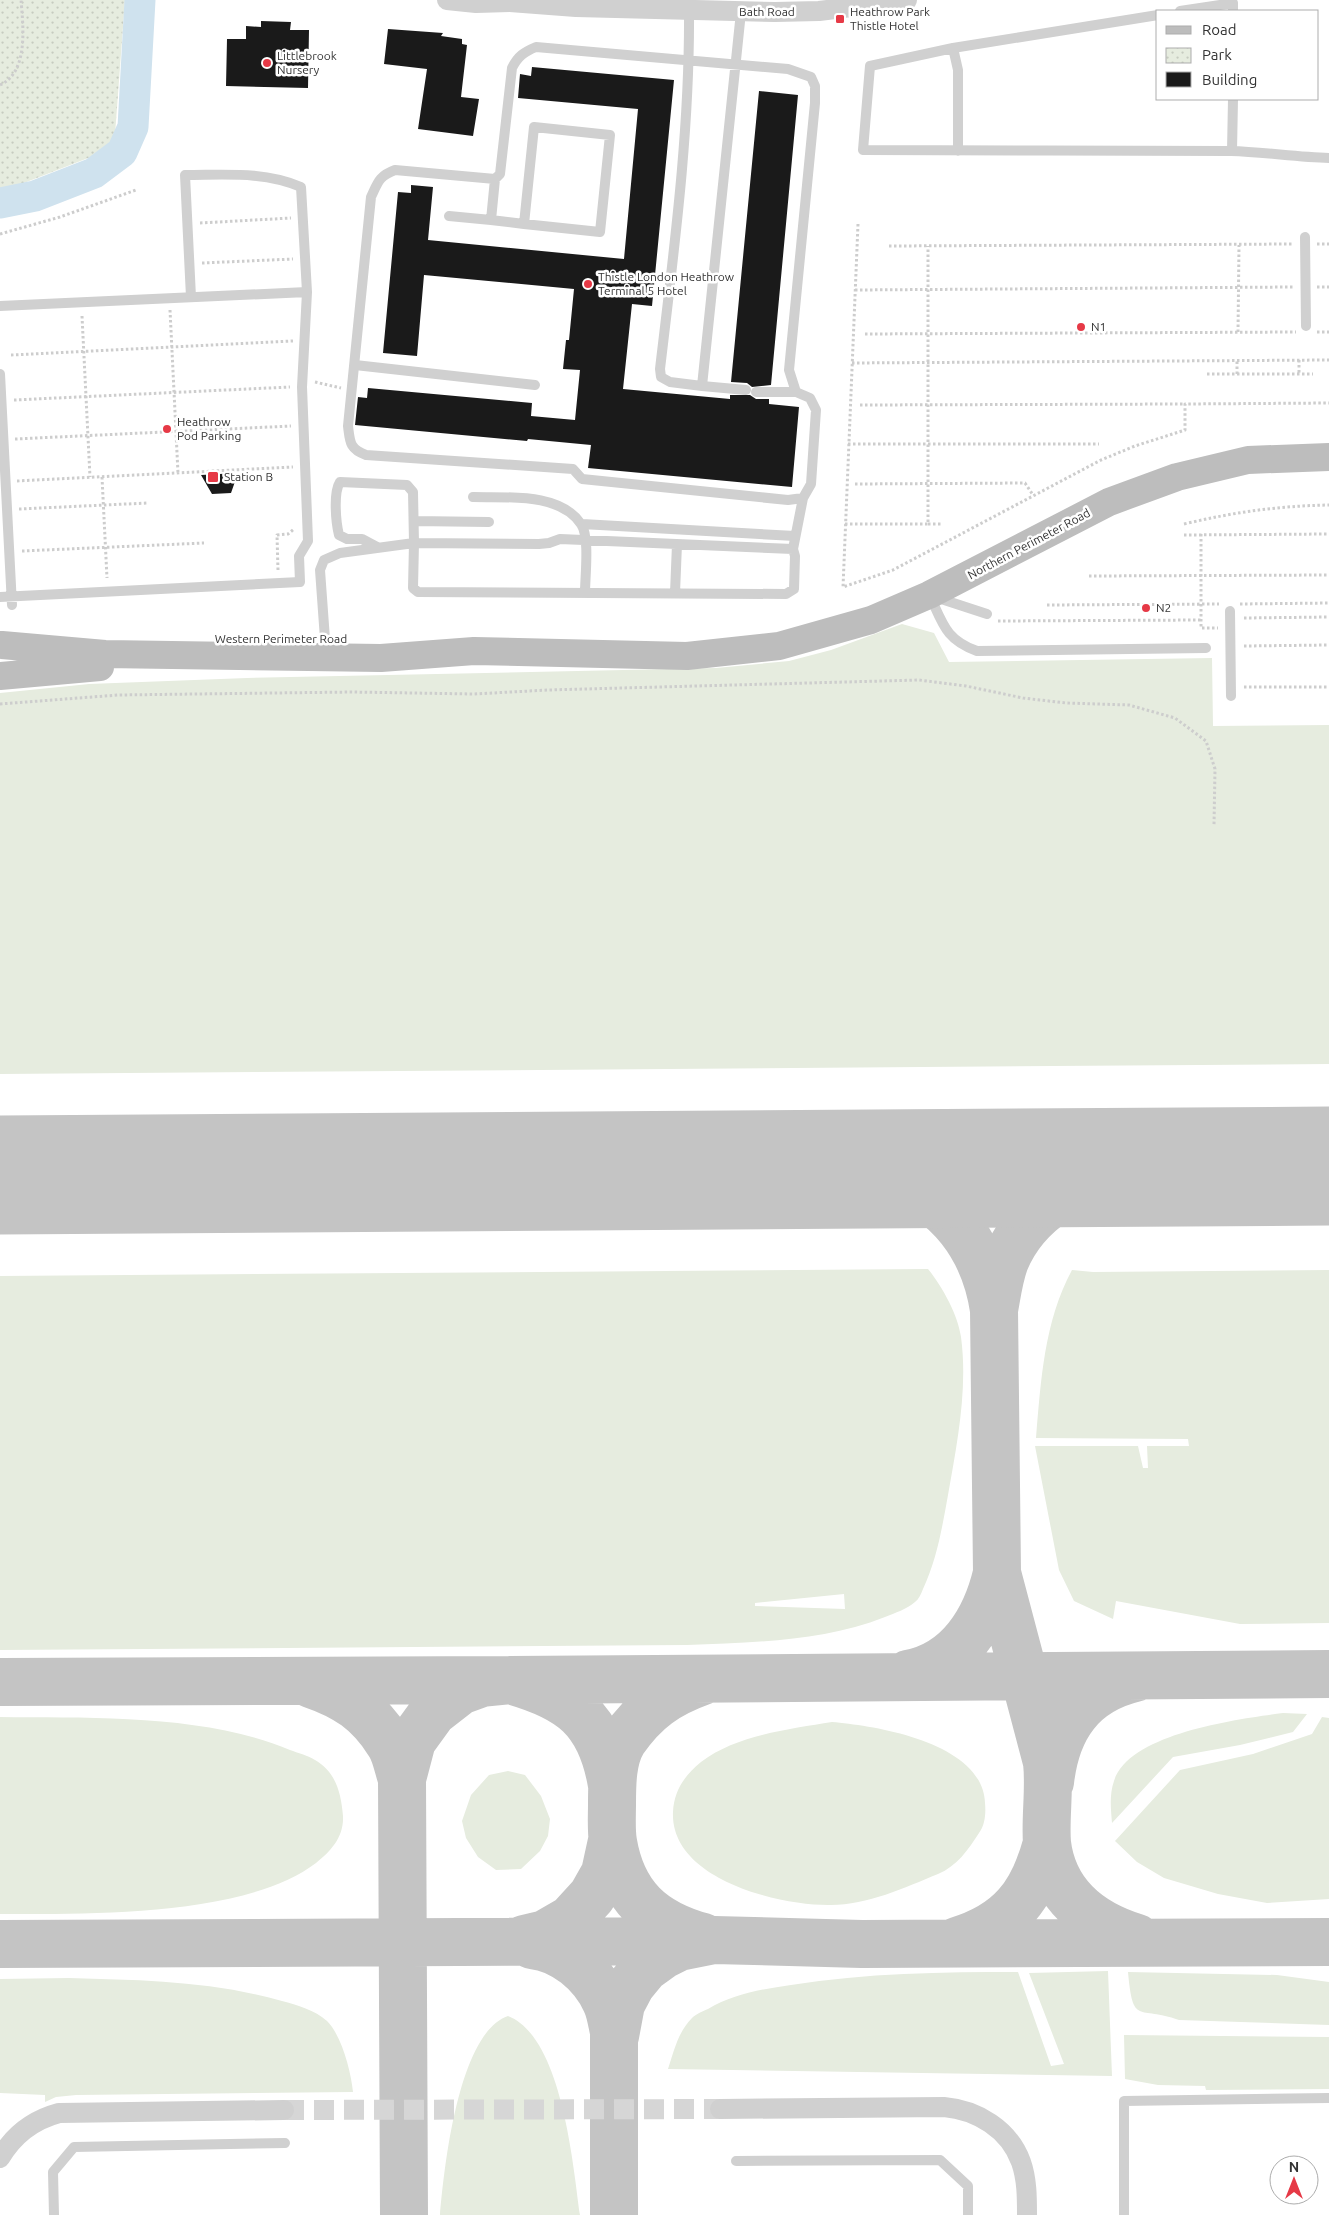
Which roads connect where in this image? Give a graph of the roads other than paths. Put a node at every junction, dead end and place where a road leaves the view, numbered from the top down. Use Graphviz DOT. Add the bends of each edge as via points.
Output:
graph roads {
  1 [pos="447,0"];
  2 [pos="907,0"];
  3 [pos="568,3"];
  4 [pos="611,4"];
  5 [pos="819,5"];
  6 [pos="775,6"];
  7 [pos="1232,7"];
  8 [pos="689,10"];
  9 [pos="1193,10"];
  10 [pos="741,12"];
  11 [pos="1156,15"];
  12 [pos="953,48"];
  13 [pos="689,60"];
  14 [pos="735,64"];
  15 [pos="1232,100"];
  16 [pos="958,151"];
  17 [pos="1232,152"];
  18 [pos="1329,158"];
  19 [pos="495,179"];
  20 [pos="449,216"];
  21 [pos="491,220"];
  22 [pos="524,224"];
  23 [pos="1305,241"];
  24 [pos="307,292"];
  25 [pos="191,297"];
  26 [pos="0,306"];
  27 [pos="1306,330"];
  28 [pos="355,365"];
  29 [pos="0,374"];
  30 [pos="535,385"];
  31 [pos="702,386"];
  32 [pos="796,392"];
  33 [pos="1329,457"];
  34 [pos="473,497"];
  35 [pos="802,498"];
  36 [pos="414,521"];
  37 [pos="489,522"];
  38 [pos="582,524"];
  39 [pos="795,536"];
  40 [pos="586,541"];
  41 [pos="414,543"];
  42 [pos="677,544"];
  43 [pos="377,547"];
  44 [pos="793,549"];
  45 [pos="585,592"];
  46 [pos="675,593"];
  47 [pos="930,596"];
  48 [pos="0,597"];
  49 [pos="12,601"];
  50 [pos="1230,607"];
  51 [pos="991,618"];
  52 [pos="88,638"];
  53 [pos="325,639"];
  54 [pos="1206,648"];
  55 [pos="45,650"];
  56 [pos="1,651"];
  57 [pos="474,651"];
  58 [pos="734,652"];
  59 [pos="211,657"];
  60 [pos="0,676"];
  61 [pos="1231,696"];
  62 [pos="1329,2098"];
  63 [pos="720,2109"];
  64 [pos="284,2110"];
  65 [pos="285,2143"];
  66 [pos="0,2158"];
  67 [pos="736,2161"];
  68 [pos="54,2215"];
  69 [pos="968,2215"];
  70 [pos="1027,2215"];
  71 [pos="1124,2215"];
  1 -- 3 [label="street, Bath Road"];
  2 -- 5 [label="street, Bath Road"];
  3 -- 4 [label="street, Bath Road"];
  4 -- 8 [label="street, Bath Road"];
  5 -- 6 [label="street, Bath Road"];
  6 -- 10 [label="street, Bath Road"];
  7 -- 9 [label="lane"];
  8 -- 10 [label="street, Bath Road"];
  8 -- 13 [label="lane"];
  10 -- 14 [label="lane"];
  11 -- 12 [label="lane"];
  12 -- 16 [label="lane" via="958,70"];
  12 -- 16 [label="lane" via="870,66 863,150"];
  13 -- 14 [label="lane"];
  13 -- 19 [label="lane" via="536,47 524,52 512,68 500,174"];
  13 -- 31 [label="lane" via="678,219 660,369 661,377 670,382"];
  14 -- 31 [label="lane"];
  14 -- 32 [label="lane" via="788,69 811,77 815,86 789,370"];
  15 -- 17 [label="lane"];
  16 -- 17 [label="lane"];
  17 -- 18 [label="lane"];
  19 -- 21 [label="lane"];
  19 -- 28 [label="lane" via="395,170 384,174 372,197"];
  20 -- 21 [label="lane"];
  21 -- 22 [label="lane"];
  22 -- 22 [label="lane" via="534,127 610,135 600,232"];
  23 -- 27 [label="lane"];
  24 -- 25 [label="lane"];
  24 -- 25 [label="lane" via="301,187 283,179 244,174 185,175"];
  24 -- 49 [label="lane" via="302,387 308,541 299,556 300,582 107,592"];
  25 -- 26 [label="lane"];
  28 -- 30 [label="lane"];
  28 -- 35 [label="lane" via="348,426 350,446 363,454 573,469 582,479 788,500"];
  29 -- 49 [label="lane"];
  31 -- 32 [label="lane"];
  32 -- 35 [label="lane" via="810,398 816,410 811,484"];
  33 -- 47 [label="street, Northern Perimeter Road" via="1248,460 1177,477 1108,502"];
  34 -- 38 [label="lane" via="536,500 566,510"];
  35 -- 39 [label="lane"];
  36 -- 37 [label="lane"];
  36 -- 41 [label="lane"];
  36 -- 43 [label="lane" via="413,492 407,486 340,482 336,524 339,535 347,539 362,539"];
  38 -- 39 [label="lane"];
  38 -- 40 [label="lane"];
  39 -- 44 [label="lane"];
  40 -- 41 [label="lane"];
  40 -- 42 [label="lane"];
  40 -- 45 [label="lane"];
  41 -- 43 [label="lane"];
  41 -- 45 [label="lane" via="413,588 418,592"];
  42 -- 44 [label="lane"];
  42 -- 46 [label="lane"];
  43 -- 53 [label="lane" via="340,553 324,560 321,565"];
  44 -- 46 [label="lane" via="794,589 786,594"];
  45 -- 46 [label="lane"];
  47 -- 51 [label="lane"];
  47 -- 54 [label="lane" via="945,630 961,646 977,652"];
  47 -- 58 [label="street, Northern Perimeter Road" via="823,635 779,646"];
  48 -- 49 [label="lane"];
  50 -- 61 [label="lane"];
  52 -- 53 [label="street, Western Perimeter Road"];
  52 -- 55 [label="street, Western Perimeter Road"];
  52 -- 56 [label="street, Western Perimeter Road" via="46,640"];
  53 -- 57 [label="street, Western Perimeter Road" via="392,640"];
  55 -- 56 [label="street, Western Perimeter Road"];
  55 -- 59 [label="street, Western Perimeter Road"];
  57 -- 58 [label="street, Western Perimeter Road" via="687,656"];
  57 -- 59 [label="street, Western Perimeter Road" via="381,658"];
  59 -- 60 [label="street, Western Perimeter Road"];
  62 -- 71 [label="lane" via="1124,2101"];
  63 -- 70 [label="street" via="944,2107 974,2113 1000,2130 1017,2153 1026,2180"];
  64 -- 66 [label="street" via="59,2113 43,2117 16,2135"];
  65 -- 68 [label="lane" via="74,2147 53,2172"];
  67 -- 69 [label="lane" via="940,2160 968,2186"];
}
